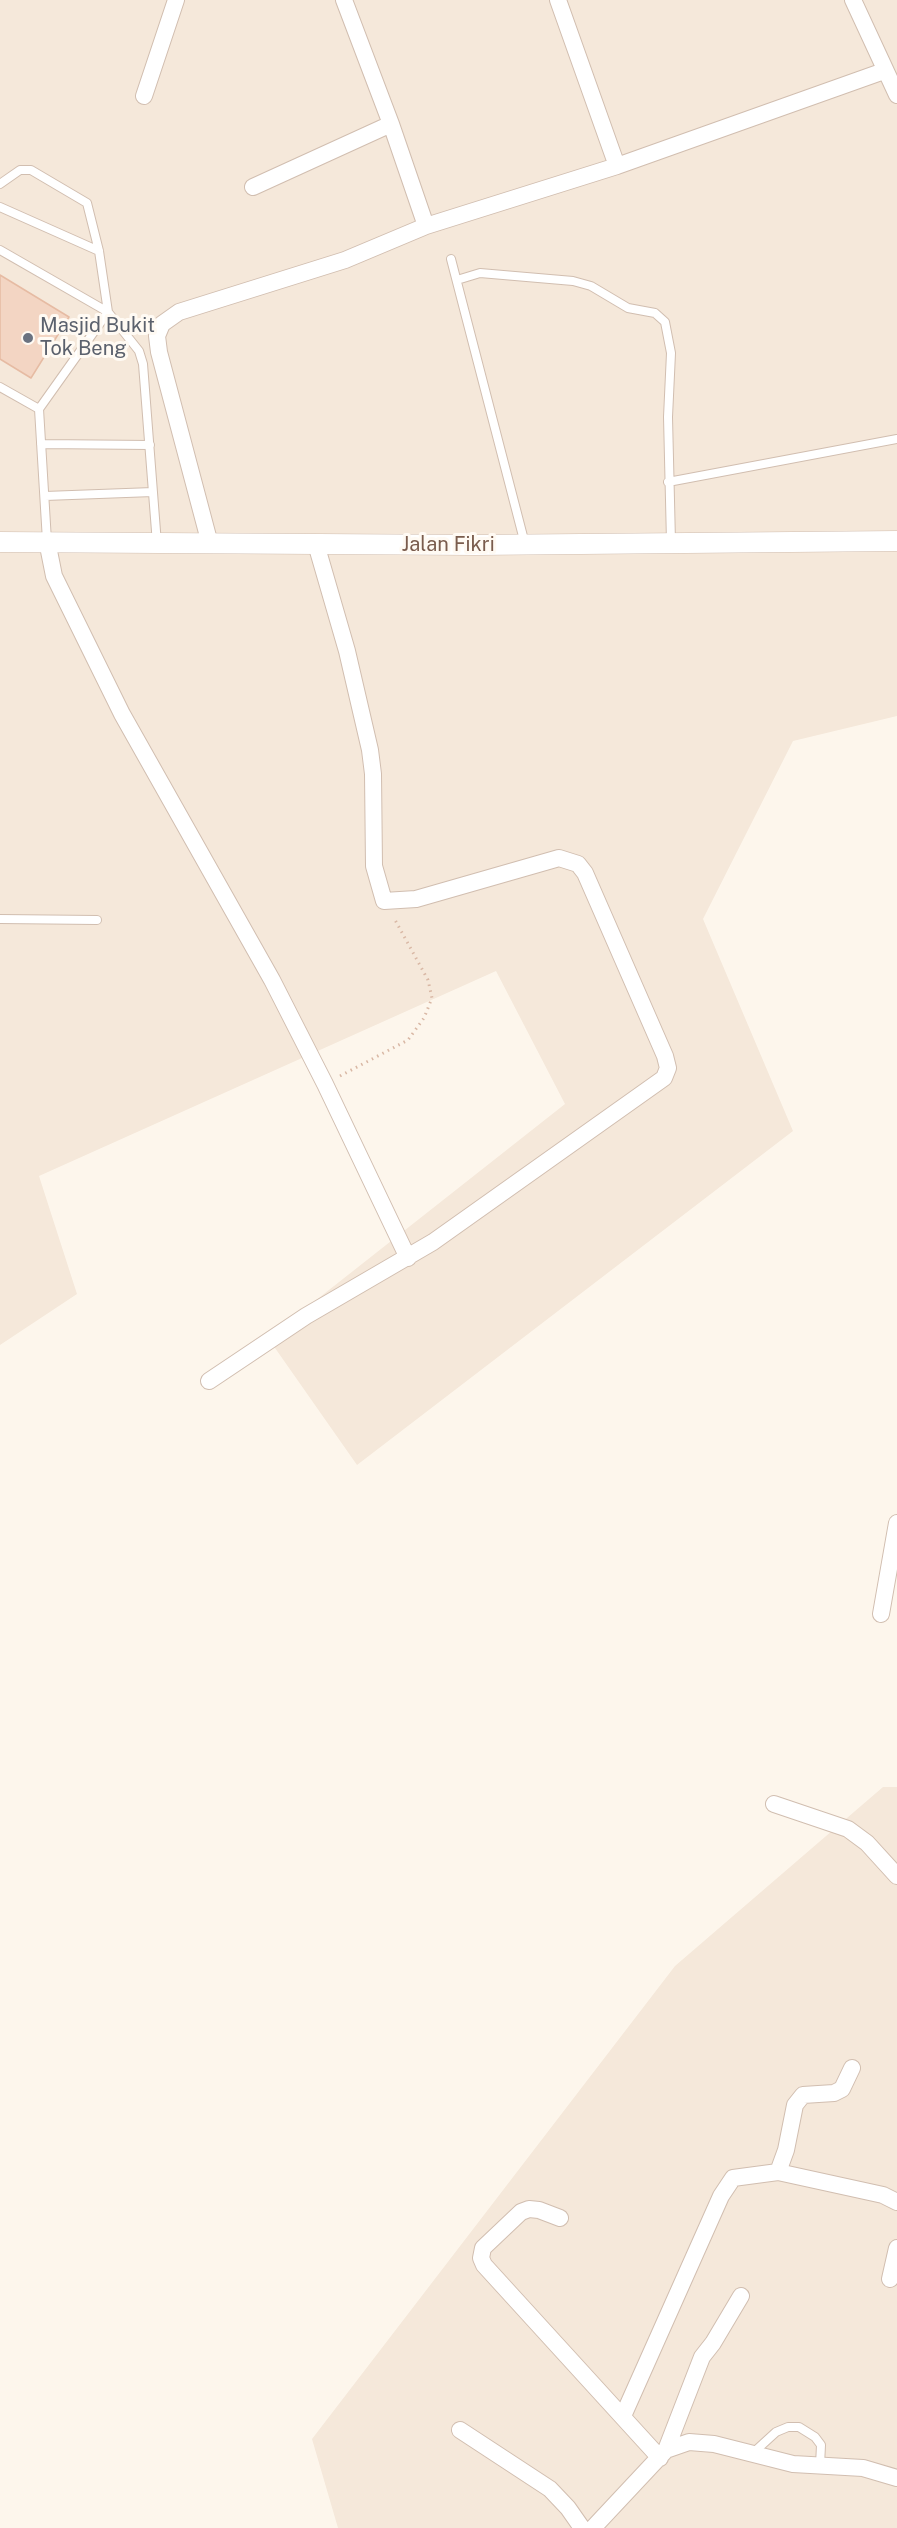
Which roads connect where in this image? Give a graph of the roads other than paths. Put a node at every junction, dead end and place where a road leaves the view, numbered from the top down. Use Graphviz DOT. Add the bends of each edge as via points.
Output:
graph roads {
  1 [pos="176,0"];
  2 [pos="344,0"];
  3 [pos="558,0"];
  4 [pos="853,0"];
  5 [pos="884,71"];
  6 [pos="897,95"];
  7 [pos="144,96"];
  8 [pos="391,124"];
  9 [pos="616,166"];
  10 [pos="0,184"];
  11 [pos="253,187"];
  12 [pos="0,207"];
  13 [pos="426,226"];
  14 [pos="0,250"];
  15 [pos="99,251"];
  16 [pos="451,259"];
  17 [pos="457,280"];
  18 [pos="108,312"];
  19 [pos="0,387"];
  20 [pos="39,409"];
  21 [pos="897,439"];
  22 [pos="41,444"];
  23 [pos="150,445"];
  24 [pos="668,482"];
  25 [pos="153,492"];
  26 [pos="45,496"];
  27 [pos="47,541"];
  28 [pos="897,541"];
  29 [pos="0,542"];
  30 [pos="157,544"];
  31 [pos="210,544"];
  32 [pos="316,544"];
  33 [pos="525,544"];
  34 [pos="671,544"];
  35 [pos="0,919"];
  36 [pos="97,920"];
  37 [pos="408,1258"];
  38 [pos="209,1381"];
  39 [pos="897,1523"];
  40 [pos="881,1614"];
  41 [pos="774,1804"];
  42 [pos="897,1876"];
  43 [pos="852,2068"];
  44 [pos="778,2172"];
  45 [pos="897,2202"];
  46 [pos="560,2218"];
  47 [pos="897,2248"];
  48 [pos="890,2279"];
  49 [pos="741,2296"];
  50 [pos="623,2416"];
  51 [pos="460,2430"];
  52 [pos="753,2453"];
  53 [pos="663,2454"];
  54 [pos="820,2465"];
  55 [pos="897,2478"];
  56 [pos="582,2528"];
  57 [pos="593,2528"];
  1 -- 7 [label="street"];
  2 -- 8 [label="street"];
  3 -- 9 [label="street"];
  4 -- 5 [label="street"];
  5 -- 6 [label="street"];
  5 -- 9 [label="street"];
  8 -- 11 [label="street"];
  8 -- 13 [label="street"];
  9 -- 13 [label="street"];
  10 -- 15 [label="lane" via="25,169 87,203"];
  12 -- 15 [label="lane"];
  13 -- 31 [label="street" via="345,260 179,312 162,324 157,336 159,352"];
  14 -- 18 [label="lane"];
  15 -- 18 [label="lane"];
  16 -- 17 [label="lane"];
  17 -- 24 [label="lane" via="480,273 573,281 591,286 628,308 655,313 665,322 671,353"];
  17 -- 33 [label="lane"];
  18 -- 20 [label="lane"];
  18 -- 23 [label="lane" via="139,351"];
  19 -- 20 [label="lane"];
  20 -- 22 [label="lane"];
  21 -- 24 [label="lane"];
  22 -- 23 [label="lane"];
  22 -- 26 [label="lane"];
  23 -- 25 [label="lane"];
  24 -- 34 [label="lane"];
  25 -- 26 [label="lane"];
  25 -- 30 [label="lane"];
  26 -- 27 [label="lane"];
  27 -- 29 [label="street, Jalan Fikri"];
  27 -- 30 [label="street, Jalan Fikri"];
  27 -- 37 [label="street" via="54,576 122,714 232,906 325,1084"];
  28 -- 34 [label="street, Jalan Fikri"];
  30 -- 31 [label="street, Jalan Fikri"];
  31 -- 32 [label="street, Jalan Fikri"];
  32 -- 33 [label="street, Jalan Fikri"];
  32 -- 37 [label="street" via="370,750 374,867 384,901 416,899 559,858 578,864 668,1068 664,1078"];
  33 -- 34 [label="street, Jalan Fikri"];
  35 -- 36 [label="lane"];
  37 -- 38 [label="street" via="306,1316"];
  39 -- 40 [label="street"];
  41 -- 42 [label="street" via="848,1829 867,1843"];
  43 -- 44 [label="street" via="842,2089 803,2095 795,2105"];
  44 -- 45 [label="street" via="883,2195"];
  44 -- 50 [label="street" via="733,2178 727,2187"];
  46 -- 50 [label="street" via="539,2210 521,2212 483,2248 481,2258"];
  47 -- 48 [label="street"];
  49 -- 53 [label="street" via="702,2357"];
  50 -- 53 [label="street"];
  51 -- 56 [label="street" via="550,2489"];
  52 -- 53 [label="street" via="689,2442"];
  52 -- 54 [label="street" via="793,2464"];
  52 -- 54 [label="lane" via="776,2432 799,2427 821,2445"];
  53 -- 57 [label="street"];
  54 -- 55 [label="street" via="863,2468"];
}
